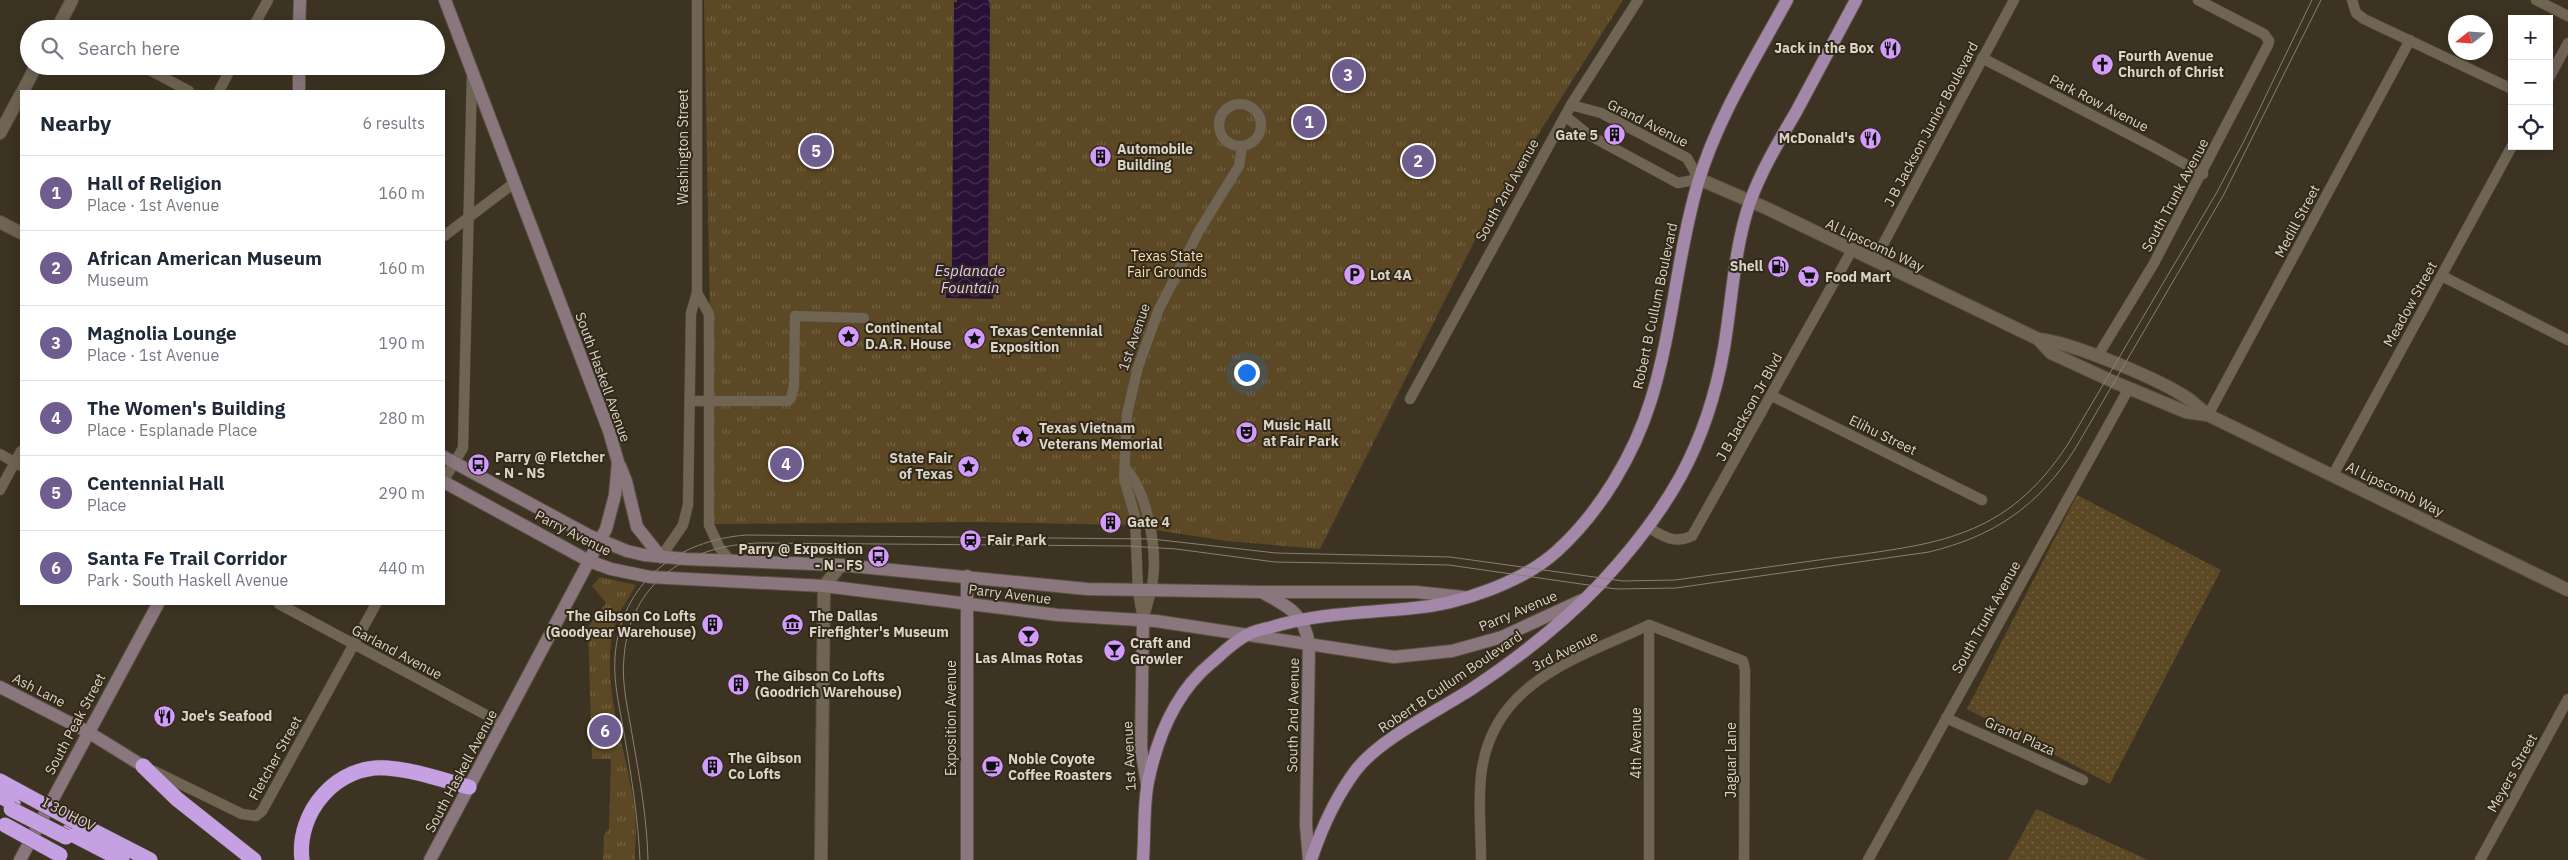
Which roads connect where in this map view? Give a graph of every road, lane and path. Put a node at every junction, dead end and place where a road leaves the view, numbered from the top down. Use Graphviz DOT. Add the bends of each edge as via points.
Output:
graph roads {
  1 [pos="72,0"];
  2 [pos="268,0"];
  3 [pos="300,0"];
  4 [pos="445,0"];
  5 [pos="697,0"];
  6 [pos="1638,0"];
  7 [pos="1787,0"];
  8 [pos="1856,0"];
  9 [pos="2014,0"];
  10 [pos="2198,0"];
  11 [pos="2536,0"];
  12 [pos="2352,3"];
  13 [pos="2568,16"];
  14 [pos="65,20"];
  15 [pos="257,20"];
  16 [pos="299,20"];
  17 [pos="2410,40"];
  18 [pos="2568,43"];
  19 [pos="1982,58"];
  20 [pos="2557,63"];
  21 [pos="2568,68"];
  22 [pos="2553,70"];
  23 [pos="473,71"];
  24 [pos="31,75"];
  25 [pos="159,75"];
  26 [pos="227,75"];
  27 [pos="299,75"];
  28 [pos="2508,87"];
  29 [pos="24,90"];
  30 [pos="187,90"];
  31 [pos="220,90"];
  32 [pos="299,90"];
  33 [pos="20,97"];
  34 [pos="1571,105"];
  35 [pos="1565,116"];
  36 [pos="0,133"];
  37 [pos="1242,146"];
  38 [pos="2510,150"];
  39 [pos="2203,174"];
  40 [pos="1699,179"];
  41 [pos="514,182"];
  42 [pos="1751,201"];
  43 [pos="469,217"];
  44 [pos="0,222"];
  45 [pos="20,232"];
  46 [pos="445,235"];
  47 [pos="1852,250"];
  48 [pos="1874,261"];
  49 [pos="2442,276"];
  50 [pos="697,293"];
  51 [pos="864,318"];
  52 [pos="2038,339"];
  53 [pos="2568,340"];
  54 [pos="2097,357"];
  55 [pos="2129,388"];
  56 [pos="1772,396"];
  57 [pos="1410,399"];
  58 [pos="690,401"];
  59 [pos="708,401"];
  60 [pos="2208,415"];
  61 [pos="0,454"];
  62 [pos="449,460"];
  63 [pos="618,462"];
  64 [pos="18,464"];
  65 [pos="1126,468"];
  66 [pos="2333,475"];
  67 [pos="445,477"];
  68 [pos="445,482"];
  69 [pos="0,490"];
  70 [pos="1982,500"];
  71 [pos="1649,528"];
  72 [pos="600,540"];
  73 [pos="661,557"];
  74 [pos="730,560"];
  75 [pos="589,561"];
  76 [pos="841,565"];
  77 [pos="967,576"];
  78 [pos="824,586"];
  79 [pos="2568,590"];
  80 [pos="1145,591"];
  81 [pos="1263,592"];
  82 [pos="1463,597"];
  83 [pos="1582,600"];
  84 [pos="966,604"];
  85 [pos="157,605"];
  86 [pos="281,605"];
  87 [pos="375,605"];
  88 [pos="1301,619"];
  89 [pos="1143,620"];
  90 [pos="1650,625"];
  91 [pos="1249,633"];
  92 [pos="354,644"];
  93 [pos="1309,644"];
  94 [pos="0,687"];
  95 [pos="2568,699"];
  96 [pos="1946,718"];
  97 [pos="503,724"];
  98 [pos="88,732"];
  99 [pos="143,766"];
  100 [pos="2083,780"];
  101 [pos="0,781"];
  102 [pos="1147,784"];
  103 [pos="469,787"];
  104 [pos="9,801"];
  105 [pos="2,824"];
  106 [pos="70,831"];
  107 [pos="64,857"];
  108 [pos="20,860"];
  109 [pos="108,860"];
  110 [pos="122,860"];
  111 [pos="150,860"];
  112 [pos="254,860"];
  113 [pos="302,860"];
  114 [pos="430,860"];
  115 [pos="821,860"];
  116 [pos="966,860"];
  117 [pos="1143,860"];
  118 [pos="1310,860"];
  119 [pos="1481,860"];
  120 [pos="1649,860"];
  121 [pos="1744,860"];
  122 [pos="1868,860"];
  123 [pos="2480,860"];
  1 -- 14 [label="street"];
  2 -- 15 [label="street"];
  3 -- 16 [label="main road"];
  4 -- 23 [label="main road, South Haskell Avenue"];
  5 -- 50 [label="street, Washington Street"];
  6 -- 34 [label="street, South 2nd Avenue"];
  7 -- 40 [label="main road, Robert B Cullum Boulevard" via="1727,111"];
  8 -- 42 [label="main road, Robert B Cullum Boulevard" via="1771,157"];
  9 -- 19 [label="street, J B Jackson Junior Boulevard"];
  10 -- 39 [label="street, South Trunk Avenue" via="2264,34 2269,40"];
  11 -- 13 [label="street"];
  12 -- 17 [label="street" via="2364,19"];
  17 -- 28 [label="street"];
  17 -- 60 [label="street, Medill Street"];
  18 -- 20 [label="street"];
  19 -- 39 [label="street, Park Row Avenue"];
  19 -- 48 [label="street, J B Jackson Junior Boulevard"];
  20 -- 21 [label="street"];
  20 -- 22 [label="street"];
  23 -- 41 [label="main road, South Haskell Avenue"];
  23 -- 43 [label="street"];
  24 -- 29 [label="street"];
  25 -- 30 [label="street"];
  26 -- 31 [label="street"];
  27 -- 32 [label="main road"];
  33 -- 36 [label="street"];
  34 -- 35 [label="street, South 2nd Avenue"];
  34 -- 40 [label="street, Grand Avenue" via="1601,113 1687,158"];
  35 -- 40 [label="street" via="1589,135 1678,183"];
  35 -- 57 [label="street, South 2nd Avenue"];
  37 -- 37 [label="street" via="1258,137 1261,124 1257,111 1237,103 1224,110 1219,130 1227,142"];
  37 -- 65 [label="street, 1st Avenue" via="1239,166 1199,230 1149,333 1127,414"];
  38 -- 49 [label="street, Meadow Street"];
  39 -- 54 [label="street, South Trunk Avenue"];
  40 -- 42 [label="street, Al Lipscomb Way"];
  40 -- 82 [label="main road, Robert B Cullum Boulevard" via="1651,401 1619,472 1578,530 1555,553 1520,575"];
  41 -- 43 [label="street"];
  41 -- 63 [label="main road, South Haskell Avenue"];
  42 -- 47 [label="street, Al Lipscomb Way"];
  42 -- 71 [label="main road, Robert B Cullum Boulevard" via="1742,234 1720,366 1706,416 1696,448 1680,481"];
  43 -- 46 [label="street"];
  43 -- 62 [label="street" via="463,448"];
  44 -- 45 [label="street"];
  47 -- 48 [label="street, Al Lipscomb Way"];
  47 -- 56 [label="street, J B Jackson Jr Blvd"];
  48 -- 52 [label="street, Al Lipscomb Way"];
  49 -- 53 [label="street"];
  49 -- 66 [label="street, Meadow Street"];
  50 -- 58 [label="street, Washington Street" via="691,313"];
  50 -- 59 [label="street, Washington Street" via="709,314"];
  51 -- 59 [label="street" via="796,316 794,386 788,401"];
  52 -- 54 [label="street, Al Lipscomb Way" via="2056,341"];
  52 -- 55 [label="street, Al Lipscomb Way" via="2051,353"];
  54 -- 60 [label="street, Al Lipscomb Way" via="2189,400"];
  55 -- 60 [label="street, Al Lipscomb Way" via="2186,412"];
  55 -- 96 [label="street, South Trunk Avenue"];
  56 -- 70 [label="street, Elihu Street"];
  56 -- 71 [label="street, J B Jackson Jr Blvd" via="1692,536 1670,540"];
  58 -- 59 [label="street"];
  58 -- 73 [label="street, Washington Street" via="687,514 678,534"];
  59 -- 74 [label="street, Washington Street" via="709,526 719,547"];
  60 -- 66 [label="street, Al Lipscomb Way"];
  61 -- 64 [label="street"];
  62 -- 67 [label="street"];
  62 -- 72 [label="main road, Parry Avenue"];
  63 -- 72 [label="main road, South Haskell Avenue" via="611,513"];
  63 -- 73 [label="main road" via="637,527"];
  64 -- 69 [label="street"];
  65 -- 80 [label="street, 1st Avenue" via="1124,479 1132,504"];
  65 -- 80 [label="street, 1st Avenue" via="1134,477 1151,532 1154,578"];
  66 -- 79 [label="street, Al Lipscomb Way"];
  68 -- 75 [label="main road, Parry Avenue"];
  71 -- 83 [label="main road, Robert B Cullum Boulevard"];
  72 -- 73 [label="main road, Parry Avenue" via="627,551"];
  72 -- 75 [label="main road, South Haskell Avenue"];
  73 -- 74 [label="main road, Parry Avenue"];
  74 -- 76 [label="main road, Parry Avenue"];
  75 -- 78 [label="main road, Parry Avenue" via="650,577"];
  75 -- 97 [label="main road, South Haskell Avenue"];
  76 -- 77 [label="main road, Parry Avenue"];
  76 -- 78 [label="street"];
  77 -- 80 [label="main road, Parry Avenue" via="1087,589"];
  77 -- 84 [label="main road, Exposition Avenue"];
  78 -- 84 [label="main road, Parry Avenue"];
  78 -- 115 [label="street"];
  80 -- 81 [label="main road, Parry Avenue"];
  80 -- 89 [label="street, 1st Avenue"];
  81 -- 82 [label="main road, Parry Avenue" via="1416,592"];
  81 -- 88 [label="main road" via="1286,605"];
  82 -- 88 [label="main road, Robert B Cullum Boulevard" via="1418,608"];
  83 -- 93 [label="main road, Parry Avenue" via="1502,637 1452,651 1394,657"];
  83 -- 118 [label="main road, Robert B Cullum Boulevard" via="1532,645 1365,760 1330,810"];
  84 -- 89 [label="main road, Parry Avenue" via="1058,615"];
  84 -- 116 [label="main road, Exposition Avenue"];
  85 -- 98 [label="main road, South Peak Street"];
  86 -- 92 [label="street, Garland Avenue"];
  87 -- 92 [label="street, Fletcher Street"];
  88 -- 91 [label="main road, Robert B Cullum Boulevard"];
  88 -- 93 [label="main road, South 2nd Avenue"];
  89 -- 91 [label="main road, Parry Avenue"];
  89 -- 102 [label="main road, 1st Avenue" via="1141,748"];
  90 -- 119 [label="street, 3rd Avenue" via="1541,676 1511,704 1491,738 1481,777"];
  90 -- 120 [label="street, 4th Avenue"];
  90 -- 121 [label="street, Jaguar Lane" via="1743,661"];
  91 -- 93 [label="main road, Parry Avenue"];
  91 -- 102 [label="main road, Robert B Cullum Boulevard" via="1201,671 1186,688 1171,713"];
  92 -- 97 [label="street, Garland Avenue"];
  92 -- 99 [label="street, Fletcher Street" via="262,811 256,816 242,814"];
  93 -- 118 [label="main road, South 2nd Avenue" via="1306,825"];
  94 -- 98 [label="main road, Ash Lane"];
  95 -- 123 [label="street, Meyers Street"];
  96 -- 100 [label="street, Grand Plaza"];
  96 -- 122 [label="street, South Trunk Avenue"];
  97 -- 103 [label="main road, South Haskell Avenue"];
  98 -- 99 [label="main road, Ash Lane"];
  98 -- 108 [label="main road, South Peak Street"];
  99 -- 112 [label="highway" via="177,799"];
  101 -- 104 [label="highway"];
  102 -- 117 [label="main road, 1st Avenue"];
  103 -- 113 [label="highway" via="386,768 360,771 341,780 316,803 301,838"];
  103 -- 114 [label="main road, South Haskell Avenue"];
  104 -- 106 [label="highway, bridge"];
  105 -- 107 [label="highway, bridge"];
  106 -- 109 [label="highway, I 30 HOV"];
  106 -- 110 [label="highway, I 30 HOV"];
  106 -- 111 [label="highway"];
}
